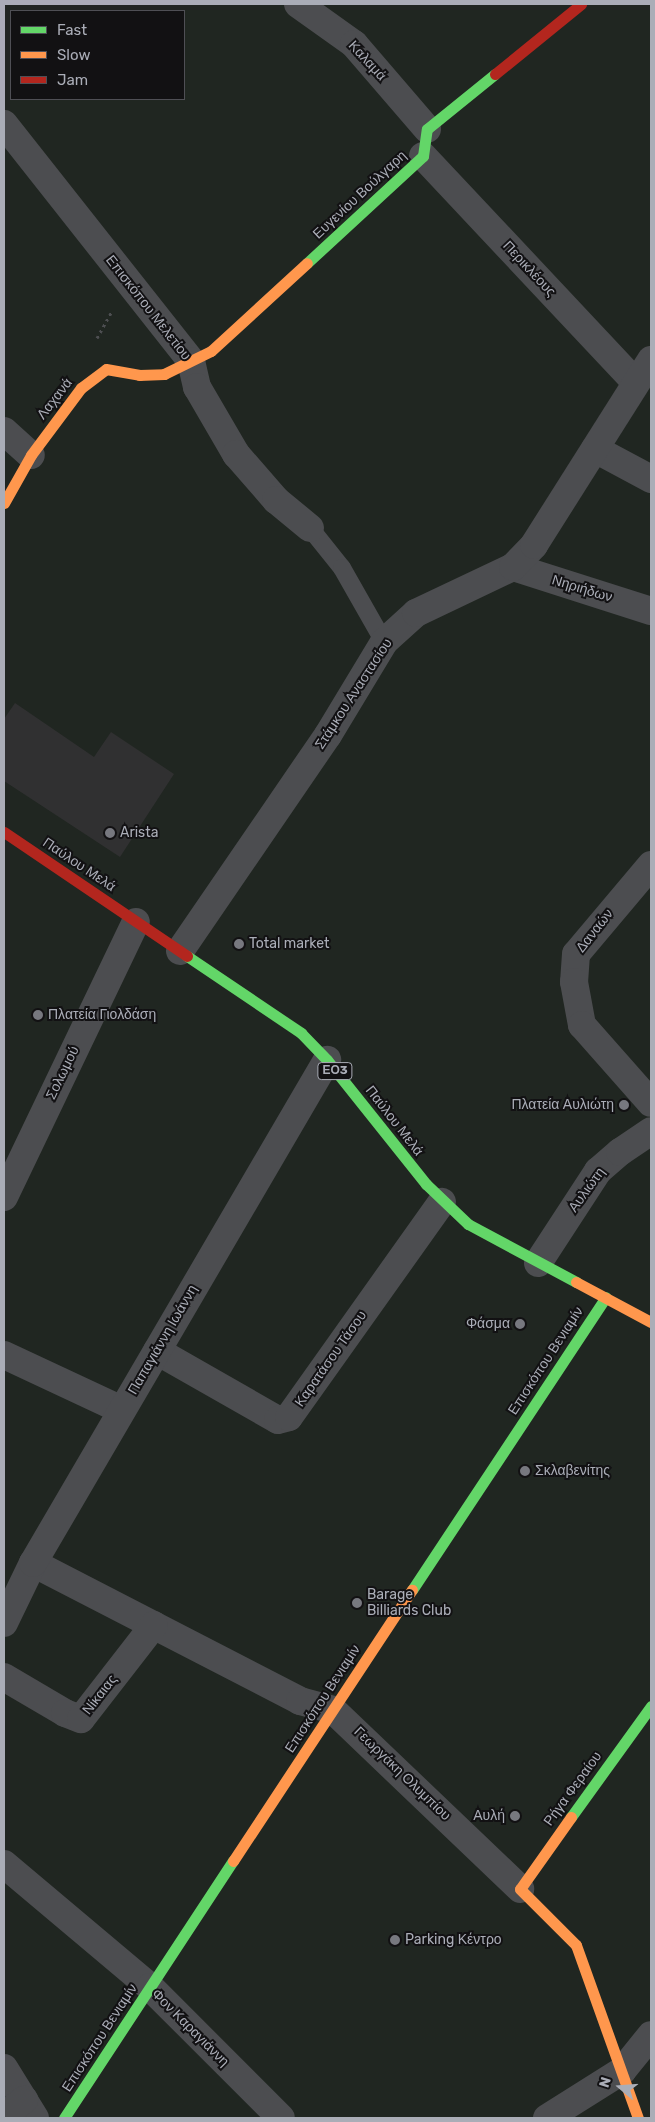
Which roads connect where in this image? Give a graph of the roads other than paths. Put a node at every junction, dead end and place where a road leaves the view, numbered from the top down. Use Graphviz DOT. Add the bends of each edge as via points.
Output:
graph roads {
  1 [pos="298,4"];
  2 [pos="580,4"];
  3 [pos="4,124"];
  4 [pos="427,129"];
  5 [pos="423,156"];
  6 [pos="651,360"];
  7 [pos="191,361"];
  8 [pos="635,382"];
  9 [pos="4,431"];
  10 [pos="594,449"];
  11 [pos="32,455"];
  12 [pos="651,479"];
  13 [pos="4,503"];
  14 [pos="310,528"];
  15 [pos="513,567"];
  16 [pos="651,611"];
  17 [pos="384,642"];
  18 [pos="4,832"];
  19 [pos="651,865"];
  20 [pos="136,922"];
  21 [pos="180,951"];
  22 [pos="326,1060"];
  23 [pos="651,1103"];
  24 [pos="651,1131"];
  25 [pos="4,1197"];
  26 [pos="442,1202"];
  27 [pos="538,1263"];
  28 [pos="606,1297"];
  29 [pos="651,1322"];
  30 [pos="157,1351"];
  31 [pos="4,1355"];
  32 [pos="122,1410"];
  33 [pos="33,1563"];
  34 [pos="4,1623"];
  35 [pos="154,1625"];
  36 [pos="4,1677"];
  37 [pos="651,1706"];
  38 [pos="334,1710"];
  39 [pos="4,1864"];
  40 [pos="520,1889"];
  41 [pos="150,1987"];
  42 [pos="651,2034"];
  43 [pos="4,2068"];
  44 [pos="622,2071"];
  45 [pos="21,2112"];
  46 [pos="64,2118"];
  47 [pos="280,2118"];
  48 [pos="547,2118"];
  49 [pos="638,2118"];
  1 -- 4 [label="street, Καλαμά" via="354,44"];
  2 -- 4 [label="street"];
  3 -- 7 [label="street, Επισκόπου Μελετίου"];
  4 -- 5 [label="street, Ευγενίου Βούλγαρη"];
  5 -- 7 [label="street, Ευγενίου Βούλγαρη" via="239,327 211,351"];
  5 -- 8 [label="street, Περικλέους"];
  6 -- 8 [label="street, Στάμκου Αναστασίου"];
  7 -- 11 [label="street, Λαχανά" via="164,374 139,375 106,369 81,388"];
  7 -- 14 [label="street, Επισκόπου Μελετίου" via="197,387 236,454 276,500"];
  8 -- 10 [label="street, Στάμκου Αναστασίου"];
  9 -- 11 [label="street"];
  10 -- 12 [label="street"];
  10 -- 15 [label="street, Στάμκου Αναστασίου" via="534,545"];
  11 -- 13 [label="street, Λαχανά"];
  14 -- 17 [label="lane, Επισκόπου Μελετίου" via="342,568"];
  15 -- 16 [label="street, Νηριήδων"];
  15 -- 17 [label="street, Στάμκου Αναστασίου" via="416,612"];
  17 -- 21 [label="street, Στάμκου Αναστασίου" via="328,736"];
  18 -- 20 [label="street, Παύλου Μελά / ΕΟ3"];
  19 -- 23 [label="street, Δαναών" via="583,943 576,954 574,982 582,1026"];
  20 -- 21 [label="street, Παύλου Μελά / ΕΟ3"];
  20 -- 25 [label="street, Σολωμού"];
  21 -- 22 [label="street, Παύλου Μελά / ΕΟ3" via="288,1023"];
  22 -- 26 [label="street, Παύλου Μελά / ΕΟ3"];
  22 -- 30 [label="street, Παπαγιάννη Ιωάννη"];
  24 -- 27 [label="street, Αυλιώτη" via="598,1171"];
  26 -- 27 [label="street, Παύλου Μελά / ΕΟ3" via="488,1237"];
  26 -- 30 [label="street, Καρατάσου Τάσου" via="290,1417 278,1420"];
  27 -- 28 [label="street, Παύλου Μελά / ΕΟ3"];
  28 -- 29 [label="street, Παύλου Μελά / ΕΟ3"];
  28 -- 38 [label="street, Επισκόπου Βενιαμίν"];
  30 -- 32 [label="street, Παπαγιάννη Ιωάννη"];
  31 -- 32 [label="street"];
  32 -- 33 [label="street, Παπαγιάννη Ιωάννη"];
  33 -- 34 [label="street, Παπαγιάννη Ιωάννη"];
  33 -- 35 [label="street, Γεωργάκη Ολυμπίου"];
  35 -- 36 [label="street, Νίκαιας" via="81,1719"];
  35 -- 38 [label="street, Γεωργάκη Ολυμπίου" via="300,1701"];
  37 -- 40 [label="street, Ρήγα Φεραίου"];
  38 -- 40 [label="street, Γεωργάκη Ολυμπίου"];
  38 -- 41 [label="street, Επισκόπου Βενιαμίν"];
  39 -- 41 [label="street, Φον Καραγιάννη"];
  40 -- 44 [label="street, Γεωργάκη Ολυμπίου" via="576,1945"];
  41 -- 46 [label="street, Επισκόπου Βενιαμίν"];
  41 -- 47 [label="street, Φον Καραγιάννη"];
  42 -- 44 [label="street"];
  43 -- 45 [label="street"];
  44 -- 48 [label="street"];
  44 -- 49 [label="street, Γεωργάκη Ολυμπίου"];
}
